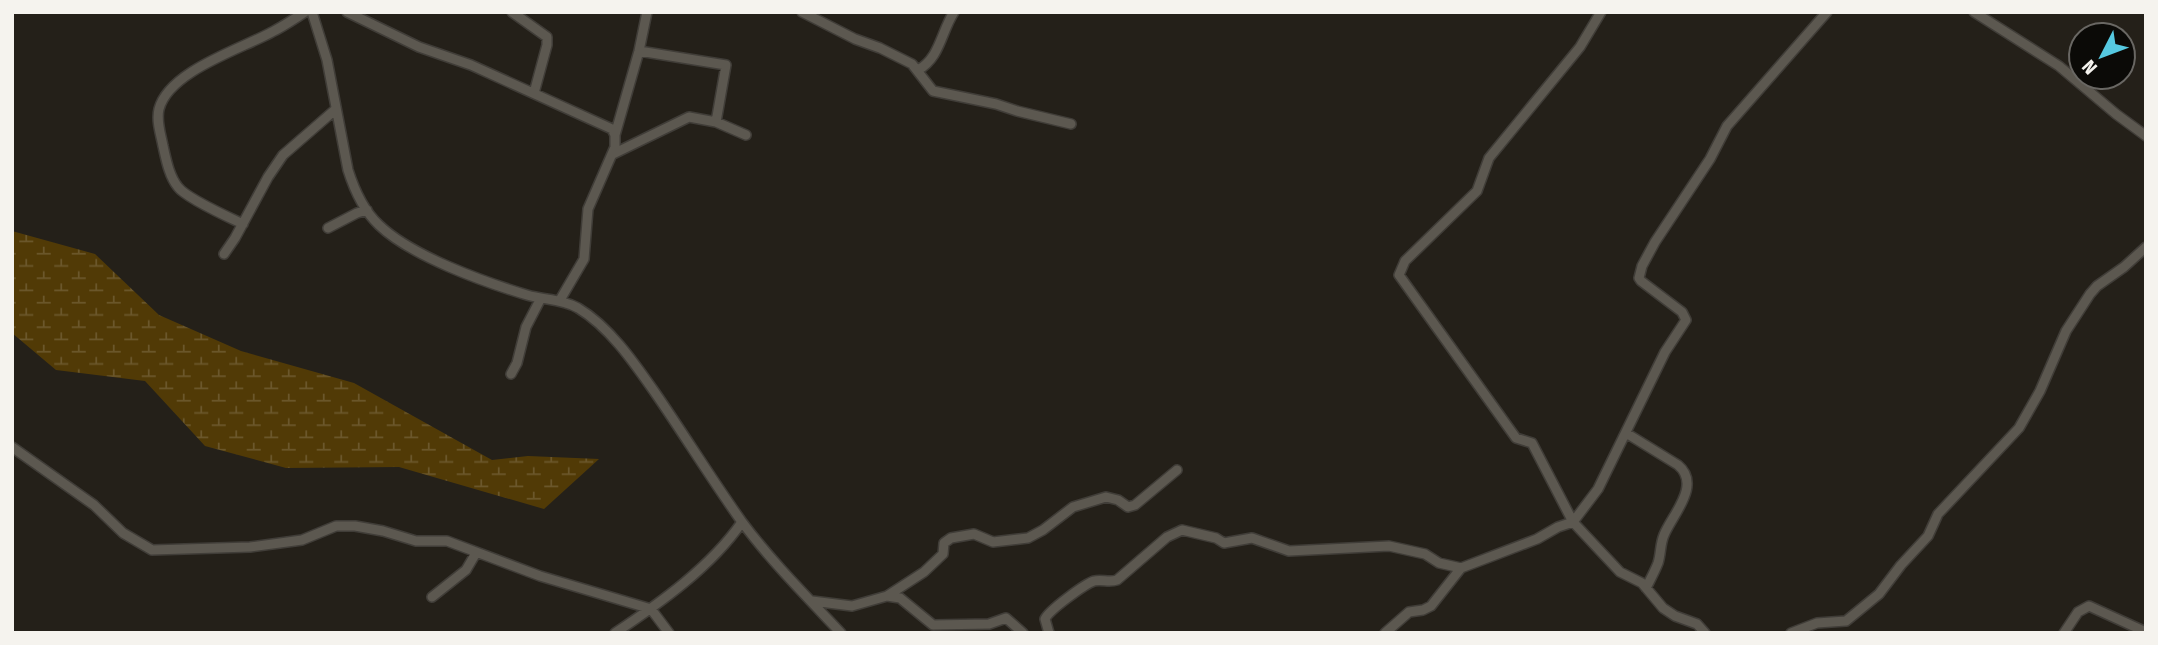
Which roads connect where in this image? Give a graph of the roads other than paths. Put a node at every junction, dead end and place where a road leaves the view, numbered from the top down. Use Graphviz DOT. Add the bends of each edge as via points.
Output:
graph roads {
  1 [pos="304,12"];
  2 [pos="312,12"];
  3 [pos="347,12"];
  4 [pos="512,12"];
  5 [pos="647,12"];
  6 [pos="802,12"];
  7 [pos="954,12"];
  8 [pos="1601,12"];
  9 [pos="1827,12"];
  10 [pos="1974,12"];
  11 [pos="639,51"];
  12 [pos="918,70"];
  13 [pos="534,93"];
  14 [pos="337,109"];
  15 [pos="716,122"];
  16 [pos="1071,124"];
  17 [pos="615,135"];
  18 [pos="746,135"];
  19 [pos="2146,136"];
  20 [pos="612,154"];
  21 [pos="367,210"];
  22 [pos="243,224"];
  23 [pos="328,228"];
  24 [pos="2146,247"];
  25 [pos="224,254"];
  26 [pos="541,298"];
  27 [pos="560,300"];
  28 [pos="511,374"];
  29 [pos="1626,433"];
  30 [pos="12,447"];
  31 [pos="1177,470"];
  32 [pos="743,522"];
  33 [pos="1573,522"];
  34 [pos="476,553"];
  35 [pos="1461,568"];
  36 [pos="1646,588"];
  37 [pos="887,596"];
  38 [pos="432,597"];
  39 [pos="812,601"];
  40 [pos="651,609"];
  41 [pos="2146,632"];
  42 [pos="614,633"];
  43 [pos="669,633"];
  44 [pos="841,633"];
  45 [pos="1023,633"];
  46 [pos="1049,633"];
  47 [pos="1385,633"];
  48 [pos="1705,633"];
  49 [pos="1791,633"];
  50 [pos="2064,633"];
  1 -- 22 [label="street" via="186,76 167,93 159,109 164,153 178,187"];
  2 -- 14 [label="street"];
  3 -- 13 [label="street"];
  4 -- 13 [label="street" via="547,37"];
  5 -- 11 [label="street"];
  6 -- 12 [label="street"];
  7 -- 12 [label="street" via="936,54"];
  8 -- 33 [label="street" via="1580,47 1489,158 1477,191 1405,261 1399,275 1516,438 1532,443"];
  9 -- 29 [label="street" via="1733,117 1642,266 1641,281 1686,320 1665,352"];
  10 -- 19 [label="street" via="2059,66"];
  11 -- 15 [label="street" via="726,65"];
  11 -- 17 [label="street"];
  12 -- 16 [label="street" via="936,92"];
  13 -- 17 [label="street" via="603,124"];
  14 -- 21 [label="street" via="352,184"];
  14 -- 22 [label="street" via="282,155"];
  15 -- 18 [label="street"];
  15 -- 20 [label="street" via="689,117"];
  17 -- 20 [label="street"];
  20 -- 27 [label="street" via="588,209 584,258"];
  21 -- 23 [label="street"];
  21 -- 26 [label="street" via="391,236 413,249"];
  22 -- 25 [label="street"];
  24 -- 49 [label="street" via="2090,295 2066,331 2019,428 1938,514 1928,536 1879,594 1846,621 1817,623"];
  26 -- 27 [label="street"];
  26 -- 28 [label="street"];
  27 -- 32 [label="street" via="592,319 630,357"];
  29 -- 33 [label="street" via="1598,489"];
  29 -- 36 [label="street" via="1682,468 1687,479 1686,493 1665,532 1659,561"];
  30 -- 34 [label="street" via="152,550 250,547 302,540 346,525 416,541 447,541"];
  31 -- 37 [label="street" via="1135,505 1128,507 1106,497 1095,500 1073,507 1028,538 993,542 974,534 951,538 944,542 943,554"];
  32 -- 39 [label="street"];
  32 -- 40 [label="street" via="721,551"];
  33 -- 35 [label="street"];
  33 -- 36 [label="street" via="1620,572"];
  34 -- 38 [label="street" via="466,570"];
  34 -- 40 [label="street"];
  35 -- 46 [label="street" via="1389,546 1289,551 1252,538 1224,543 1182,530 1114,581 1093,582 1050,611 1045,619"];
  35 -- 47 [label="street" via="1431,606 1409,612"];
  36 -- 48 [label="street" via="1668,613 1697,624"];
  37 -- 39 [label="street" via="852,606"];
  37 -- 45 [label="street" via="903,599 933,625 989,624 1006,618"];
  39 -- 44 [label="street"];
  40 -- 42 [label="street"];
  40 -- 43 [label="street"];
  41 -- 50 [label="street" via="2086,606"];
}
